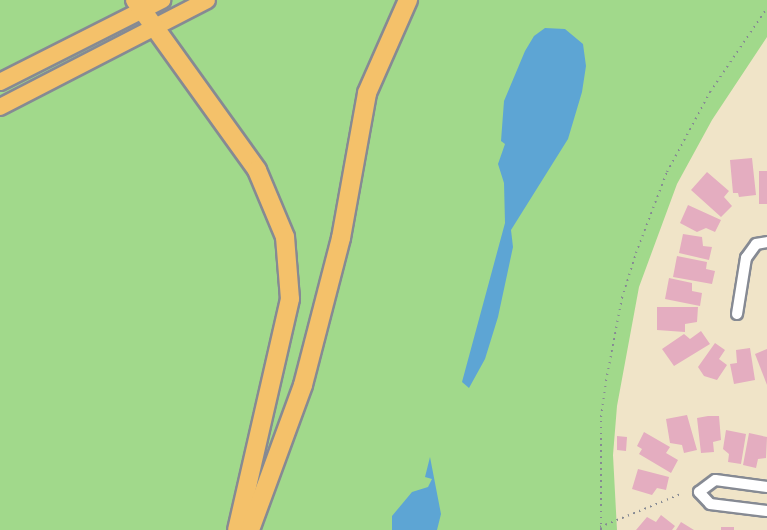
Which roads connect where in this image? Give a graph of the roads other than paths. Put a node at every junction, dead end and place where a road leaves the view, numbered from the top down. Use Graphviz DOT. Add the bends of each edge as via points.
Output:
graph roads {
  1 [pos="162,0"];
  2 [pos="207,0"];
  3 [pos="408,0"];
  4 [pos="138,5"];
  5 [pos="155,28"];
  6 [pos="0,82"];
  7 [pos="0,107"];
  8 [pos="767,242"];
  9 [pos="737,314"];
  10 [pos="767,487"];
  11 [pos="767,511"];
  12 [pos="237,530"];
  13 [pos="250,530"];
  1 -- 4 [label="main road"];
  2 -- 5 [label="main road"];
  3 -- 13 [label="highway" via="367,93 341,238 303,385"];
  4 -- 5 [label="highway"];
  4 -- 6 [label="main road"];
  5 -- 7 [label="main road"];
  5 -- 12 [label="highway" via="257,170 285,237 290,299"];
  8 -- 9 [label="street" via="756,244 746,258"];
  10 -- 11 [label="street" via="715,480 699,492 710,504"];
}
